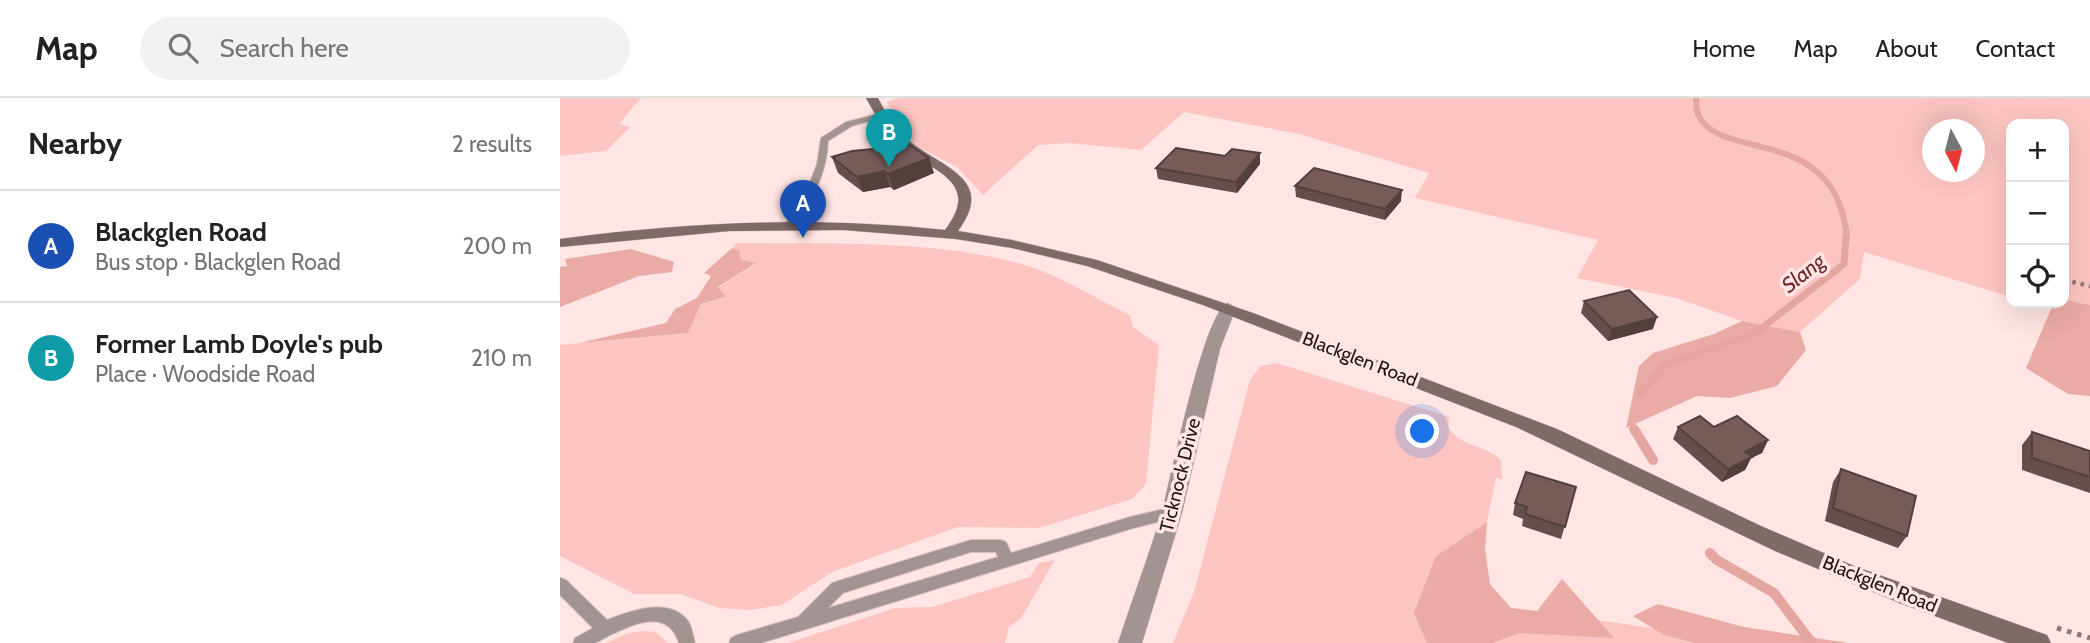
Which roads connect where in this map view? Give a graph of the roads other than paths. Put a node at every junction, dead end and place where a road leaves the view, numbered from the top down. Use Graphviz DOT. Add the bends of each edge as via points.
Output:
graph roads {
  1 [pos="872,98"];
  2 [pos="881,116"];
  3 [pos="790,225"];
  4 [pos="949,234"];
  5 [pos="560,243"];
  6 [pos="1228,308"];
  7 [pos="1172,513"];
  8 [pos="1007,561"];
  9 [pos="560,585"];
  10 [pos="801,624"];
  11 [pos="604,628"];
  12 [pos="581,643"];
  13 [pos="687,643"];
  14 [pos="737,643"];
  15 [pos="1130,643"];
  16 [pos="2039,643"];
  1 -- 2 [label="street"];
  2 -- 3 [label="lane" via="849,124 824,140 824,156 812,193"];
  2 -- 4 [label="street" via="902,141 942,166 969,199 962,221"];
  3 -- 4 [label="street, Blackglen Road"];
  3 -- 5 [label="street, Blackglen Road" via="664,230"];
  4 -- 6 [label="street, Blackglen Road" via="1062,255"];
  6 -- 7 [label="street, Ticknock Drive" via="1211,349"];
  6 -- 16 [label="street, Blackglen Road" via="1511,418 1872,583"];
  7 -- 8 [label="lane"];
  7 -- 15 [label="street, Ticknock Drive"];
  8 -- 10 [label="lane"];
  8 -- 10 [label="lane" via="1001,546 971,546 838,588"];
  9 -- 11 [label="lane"];
  10 -- 14 [label="lane"];
  11 -- 12 [label="lane"];
  11 -- 13 [label="lane" via="625,619 664,615 677,621"];
}
